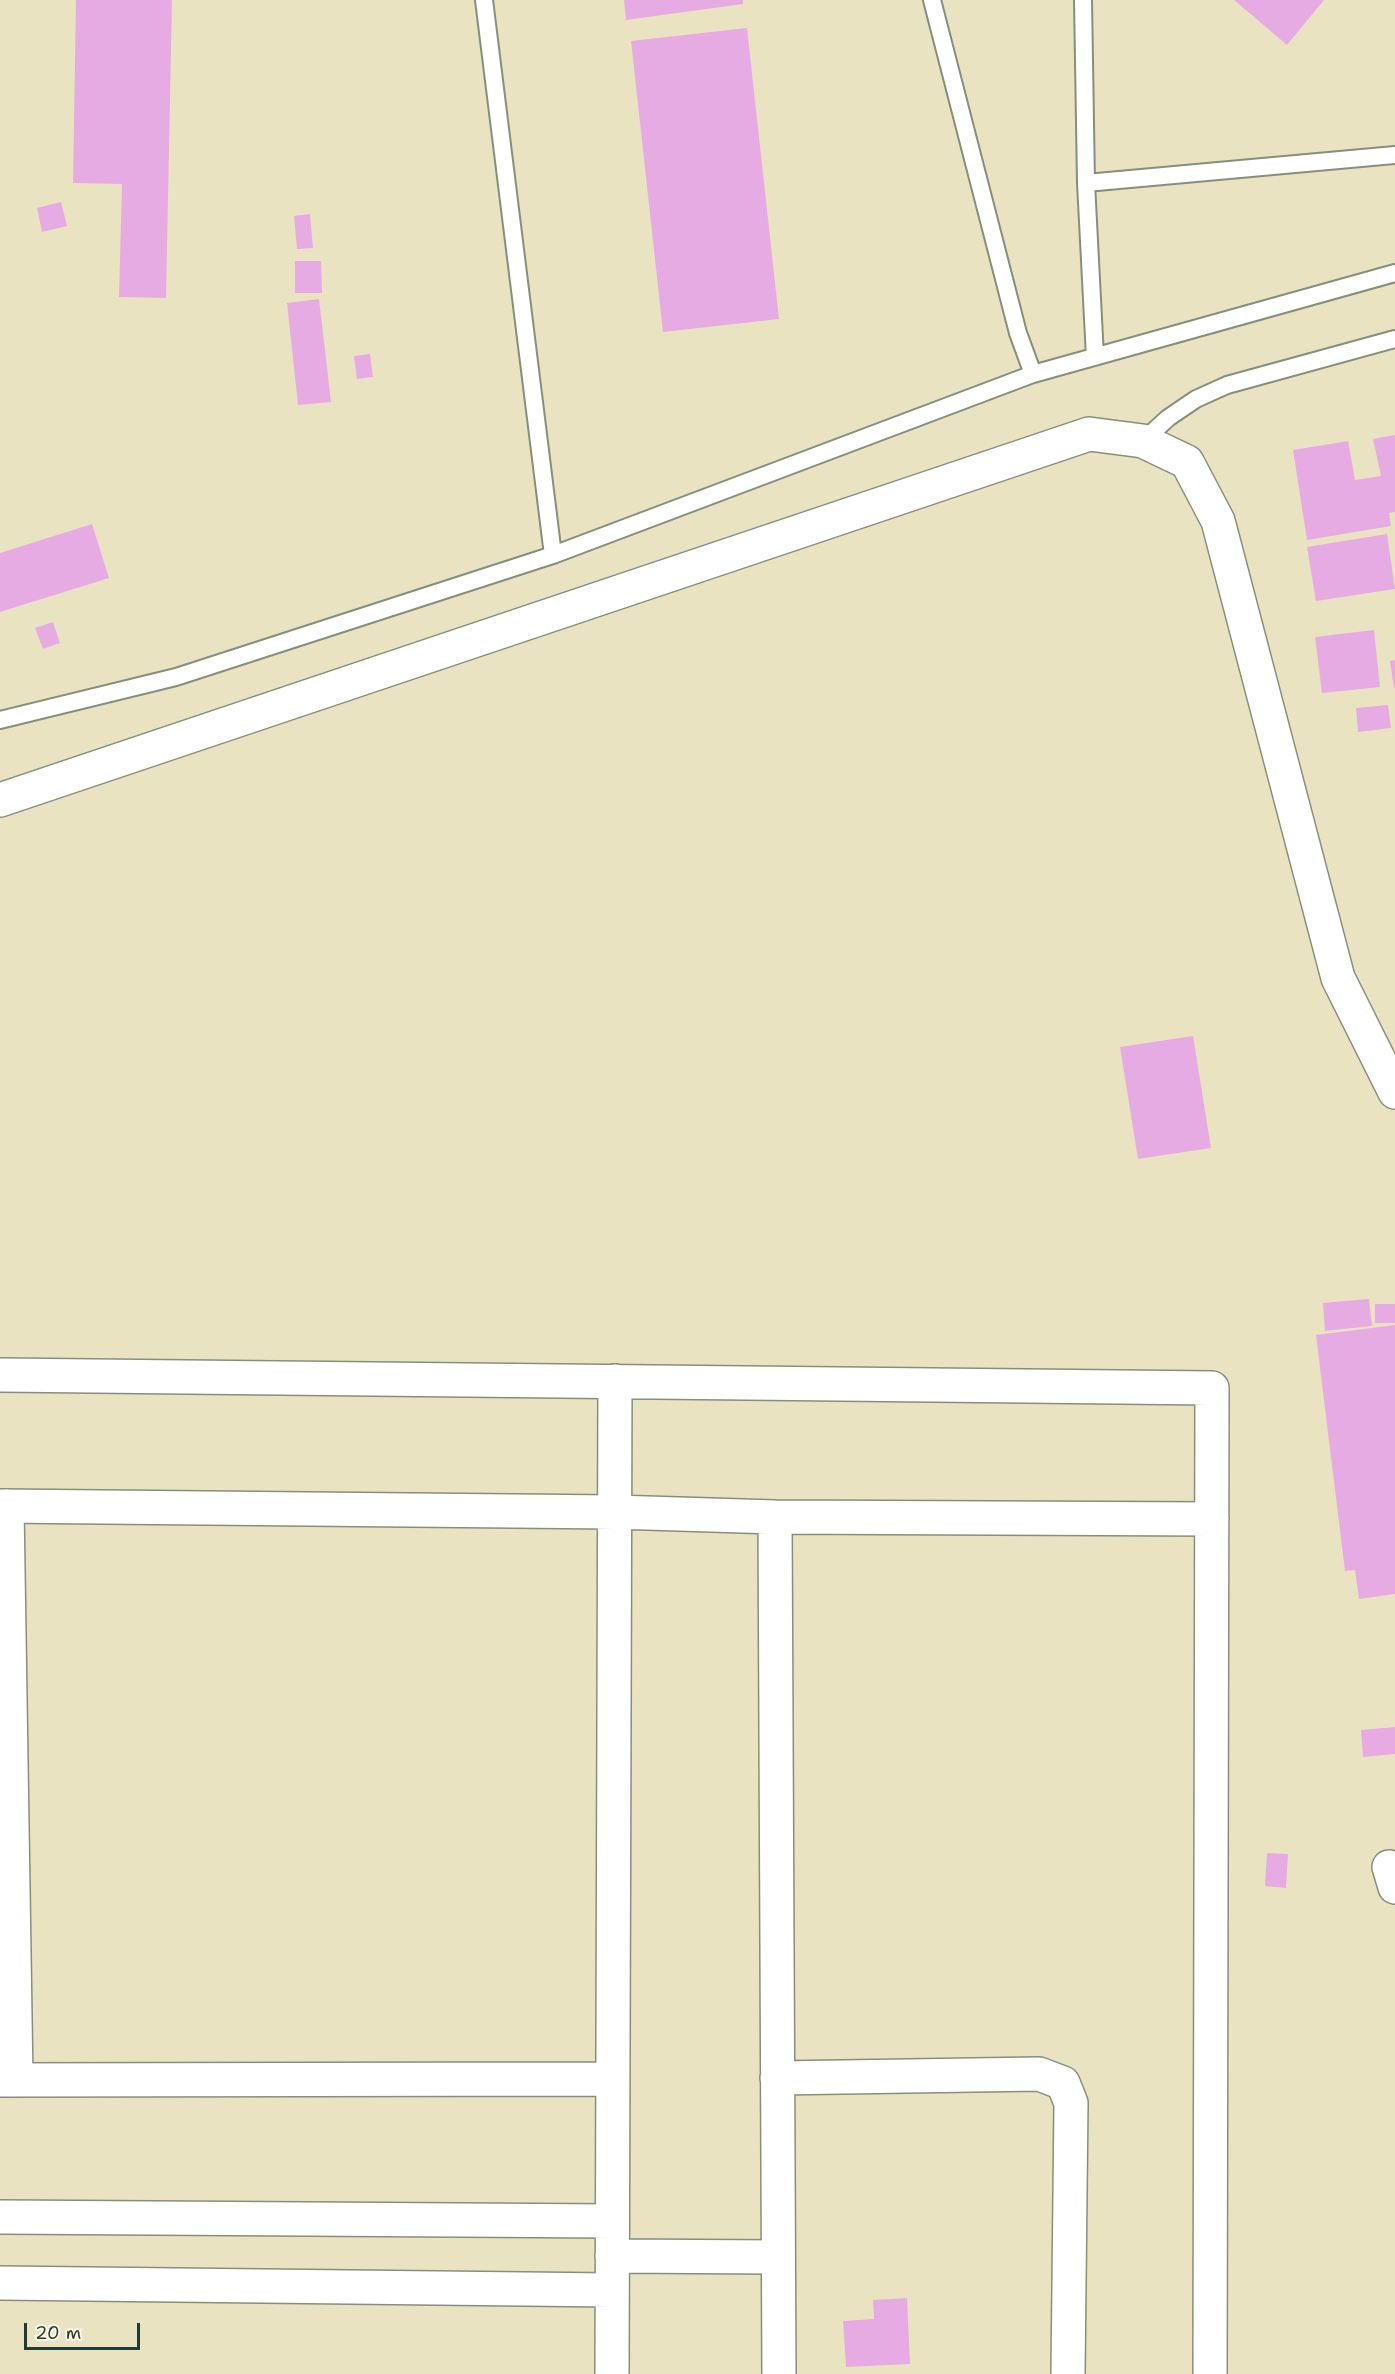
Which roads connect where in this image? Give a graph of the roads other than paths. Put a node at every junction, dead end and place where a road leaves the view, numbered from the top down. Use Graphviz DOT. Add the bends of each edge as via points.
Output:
graph roads {
  1 [pos="484,0"];
  2 [pos="932,0"];
  3 [pos="1083,0"];
  4 [pos="1395,155"];
  5 [pos="1086,183"];
  6 [pos="1395,273"];
  7 [pos="1395,339"];
  8 [pos="1095,357"];
  9 [pos="1033,374"];
  10 [pos="1143,441"];
  11 [pos="553,555"];
  12 [pos="0,720"];
  13 [pos="0,800"];
  14 [pos="1395,1092"];
  15 [pos="0,1375"];
  16 [pos="615,1382"];
  17 [pos="4,1506"];
  18 [pos="615,1512"];
  19 [pos="775,1517"];
  20 [pos="1212,1519"];
  21 [pos="777,2078"];
  22 [pos="612,2079"];
  23 [pos="8,2080"];
  24 [pos="0,2217"];
  25 [pos="612,2221"];
  26 [pos="612,2256"];
  27 [pos="778,2257"];
  28 [pos="0,2283"];
  29 [pos="612,2290"];
  30 [pos="612,2374"];
  31 [pos="779,2374"];
  32 [pos="1068,2374"];
  33 [pos="1210,2374"];
  1 -- 11 [label="lane"];
  2 -- 9 [label="lane" via="1018,333"];
  3 -- 5 [label="lane"];
  4 -- 5 [label="lane"];
  5 -- 8 [label="lane"];
  6 -- 8 [label="lane"];
  7 -- 10 [label="lane" via="1227,385 1196,399"];
  8 -- 9 [label="lane"];
  9 -- 11 [label="lane"];
  10 -- 13 [label="street" via="1089,435"];
  10 -- 14 [label="street" via="1187,462 1218,522 1338,978"];
  11 -- 12 [label="lane" via="176,677"];
  15 -- 16 [label="street"];
  16 -- 18 [label="street"];
  16 -- 20 [label="street" via="1212,1388"];
  17 -- 18 [label="street"];
  17 -- 23 [label="street"];
  18 -- 19 [label="street"];
  18 -- 22 [label="street"];
  19 -- 20 [label="street"];
  19 -- 21 [label="street"];
  20 -- 33 [label="street"];
  21 -- 27 [label="street"];
  21 -- 32 [label="street" via="1039,2074 1063,2083 1071,2103"];
  22 -- 23 [label="street"];
  22 -- 25 [label="street"];
  24 -- 25 [label="street"];
  25 -- 26 [label="street"];
  26 -- 27 [label="street"];
  26 -- 29 [label="street"];
  27 -- 31 [label="street"];
  28 -- 29 [label="street"];
  29 -- 30 [label="street"];
}
